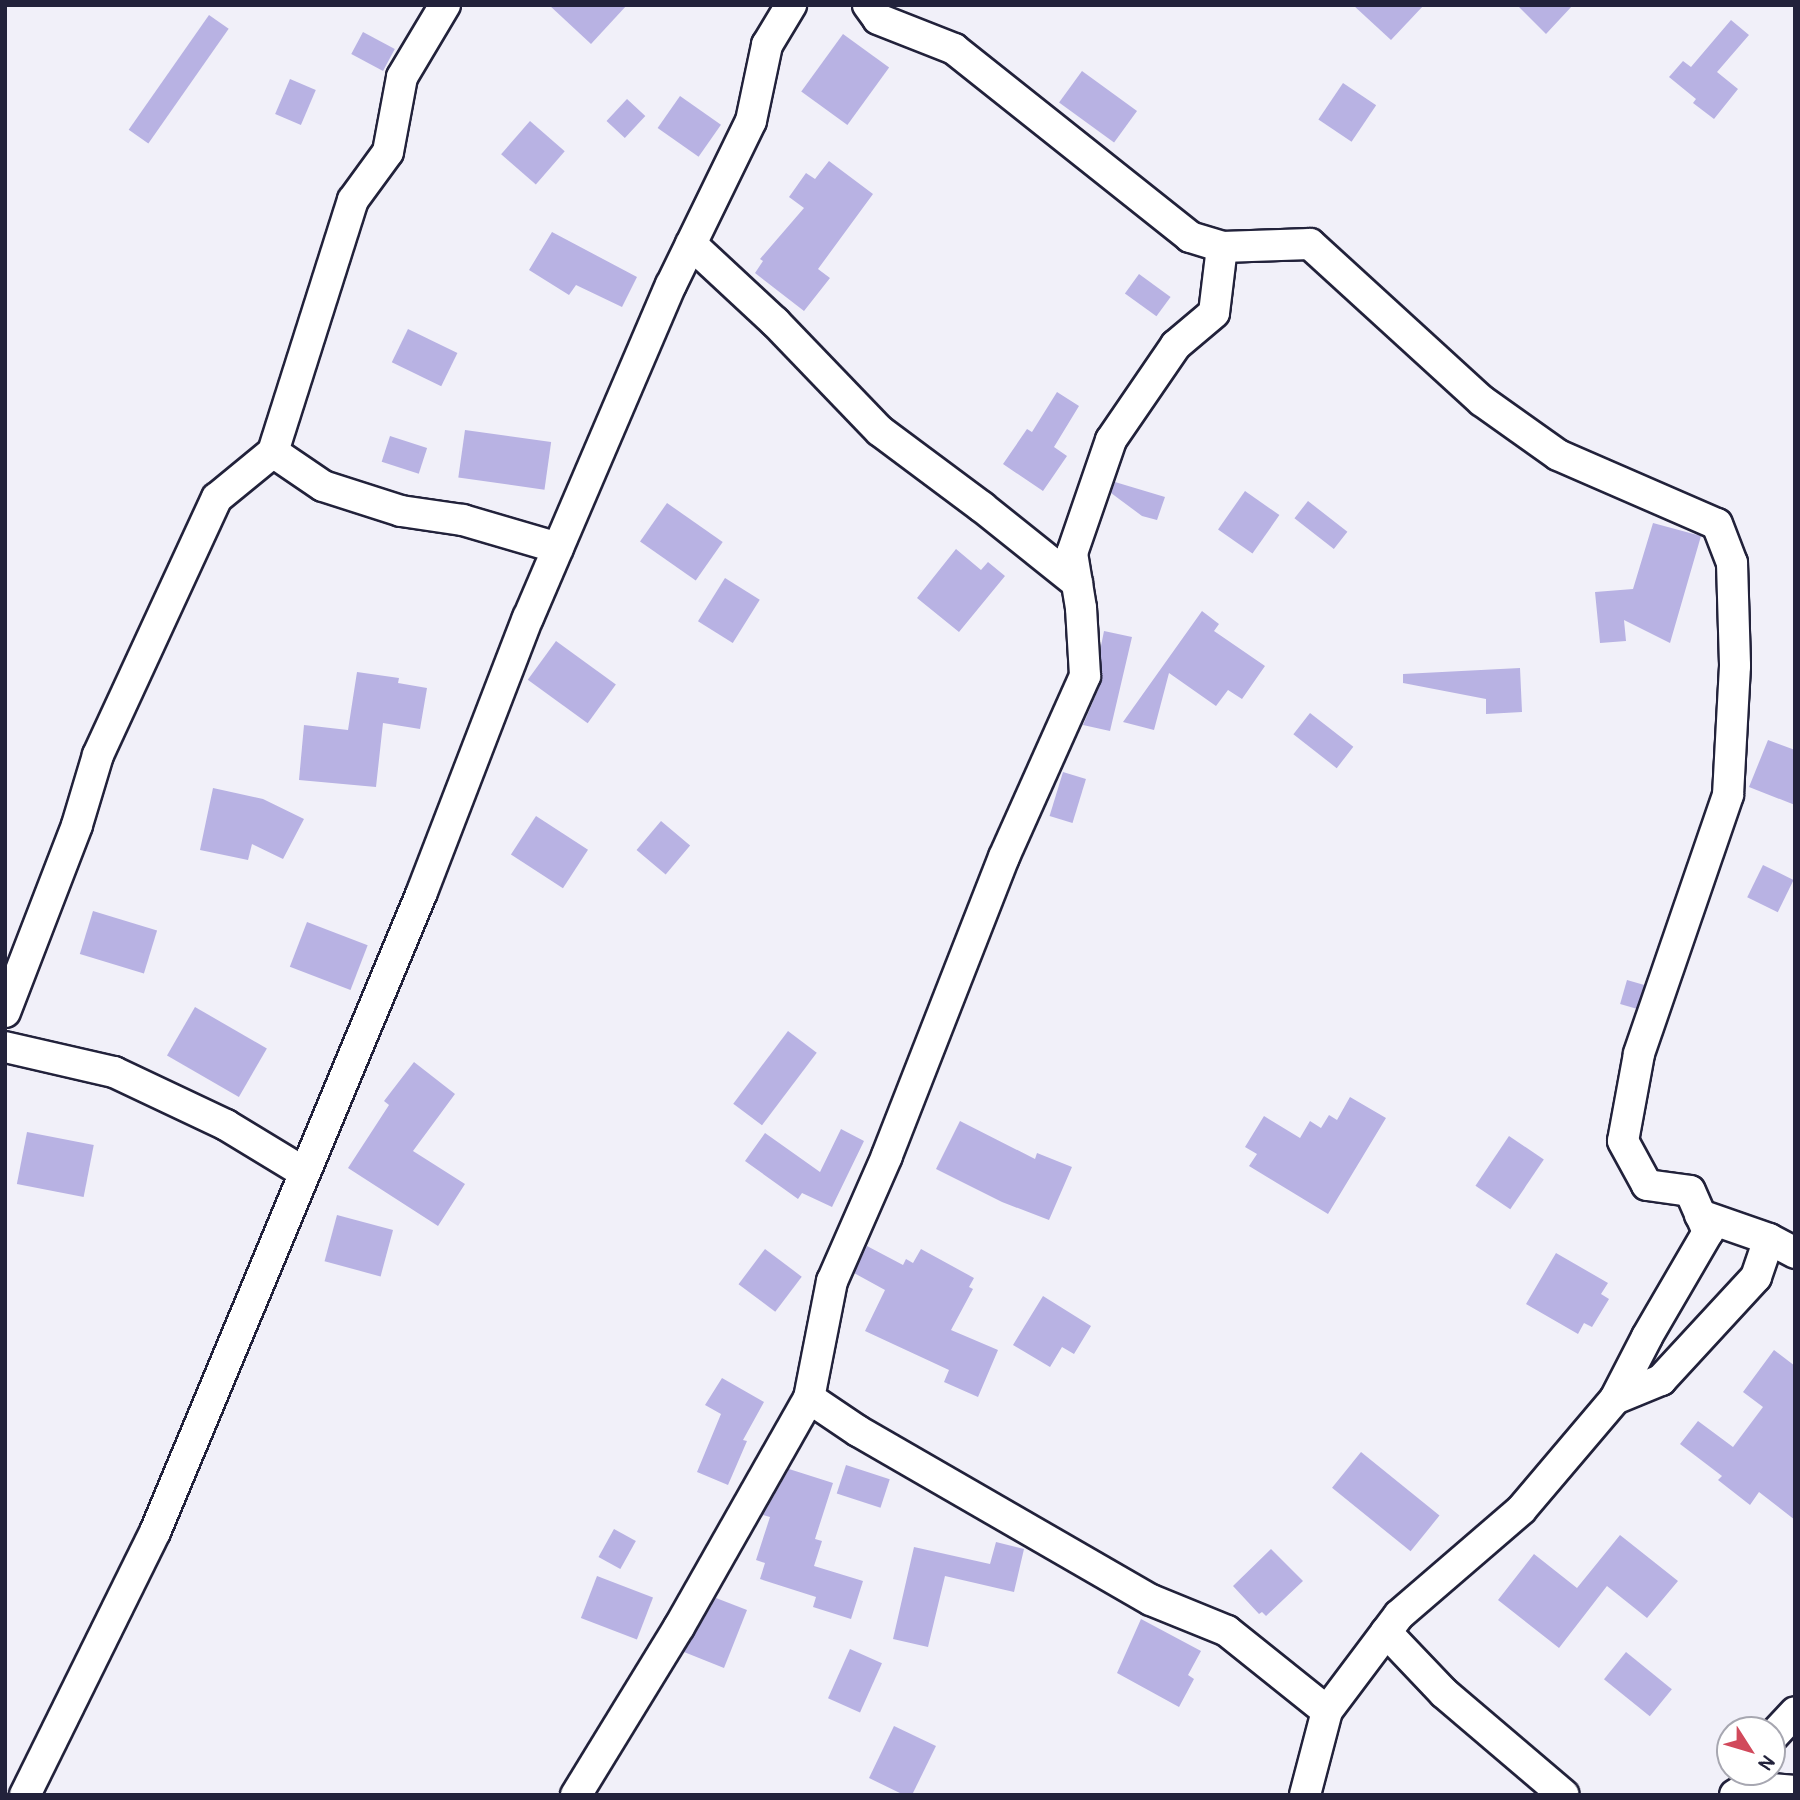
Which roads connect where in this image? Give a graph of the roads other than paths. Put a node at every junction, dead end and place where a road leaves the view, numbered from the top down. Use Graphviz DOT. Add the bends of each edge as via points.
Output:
graph roads {
  1 [pos="445,5"];
  2 [pos="791,5"];
  3 [pos="868,5"];
  4 [pos="691,244"];
  5 [pos="1222,247"];
  6 [pos="273,452"];
  7 [pos="558,548"];
  8 [pos="1077,583"];
  9 [pos="5,1012"];
  10 [pos="5,1047"];
  11 [pos="305,1173"];
  12 [pos="1700,1214"];
  13 [pos="1782,1246"];
  14 [pos="809,1398"];
  15 [pos="1615,1399"];
  16 [pos="1386,1632"];
  17 [pos="1327,1710"];
  18 [pos="1795,1791"];
  19 [pos="25,1795"];
  20 [pos="576,1795"];
  21 [pos="1305,1795"];
  22 [pos="1564,1795"];
  23 [pos="1735,1795"];
  1 -- 6 [label="street" via="402,77 388,152 353,200"];
  2 -- 4 [label="street" via="767,45 751,121"];
  3 -- 5 [label="street" via="878,19 954,49 1190,237"];
  4 -- 7 [label="street"];
  4 -- 8 [label="street" via="775,322 880,431"];
  5 -- 8 [label="street" via="1214,313 1176,345 1111,440 1072,553"];
  5 -- 12 [label="street" via="1310,244 1482,401 1558,456 1717,524 1732,563 1735,666 1728,795 1639,1054 1623,1141 1647,1185 1690,1191"];
  6 -- 7 [label="street" via="323,486 401,511 463,520"];
  6 -- 9 [label="street" via="217,498 98,755 77,825"];
  7 -- 11 [label="street"];
  8 -- 14 [label="street" via="1085,676 1004,857 887,1156 832,1281"];
  10 -- 11 [label="street" via="114,1072 226,1125"];
  11 -- 19 [label="street" via="155,1532"];
  12 -- 13 [label="street"];
  12 -- 15 [label="street" via="1708,1232"];
  13 -- 15 [label="street" via="1661,1380"];
  14 -- 17 [label="street" via="1151,1600 1227,1631"];
  14 -- 20 [label="street" via="679,1627"];
  15 -- 16 [label="street" via="1521,1510 1399,1615"];
  16 -- 17 [label="street"];
  16 -- 22 [label="street" via="1444,1693"];
  17 -- 21 [label="street"];
  18 -- 23 [label="street" via="1748,1787"];
}
